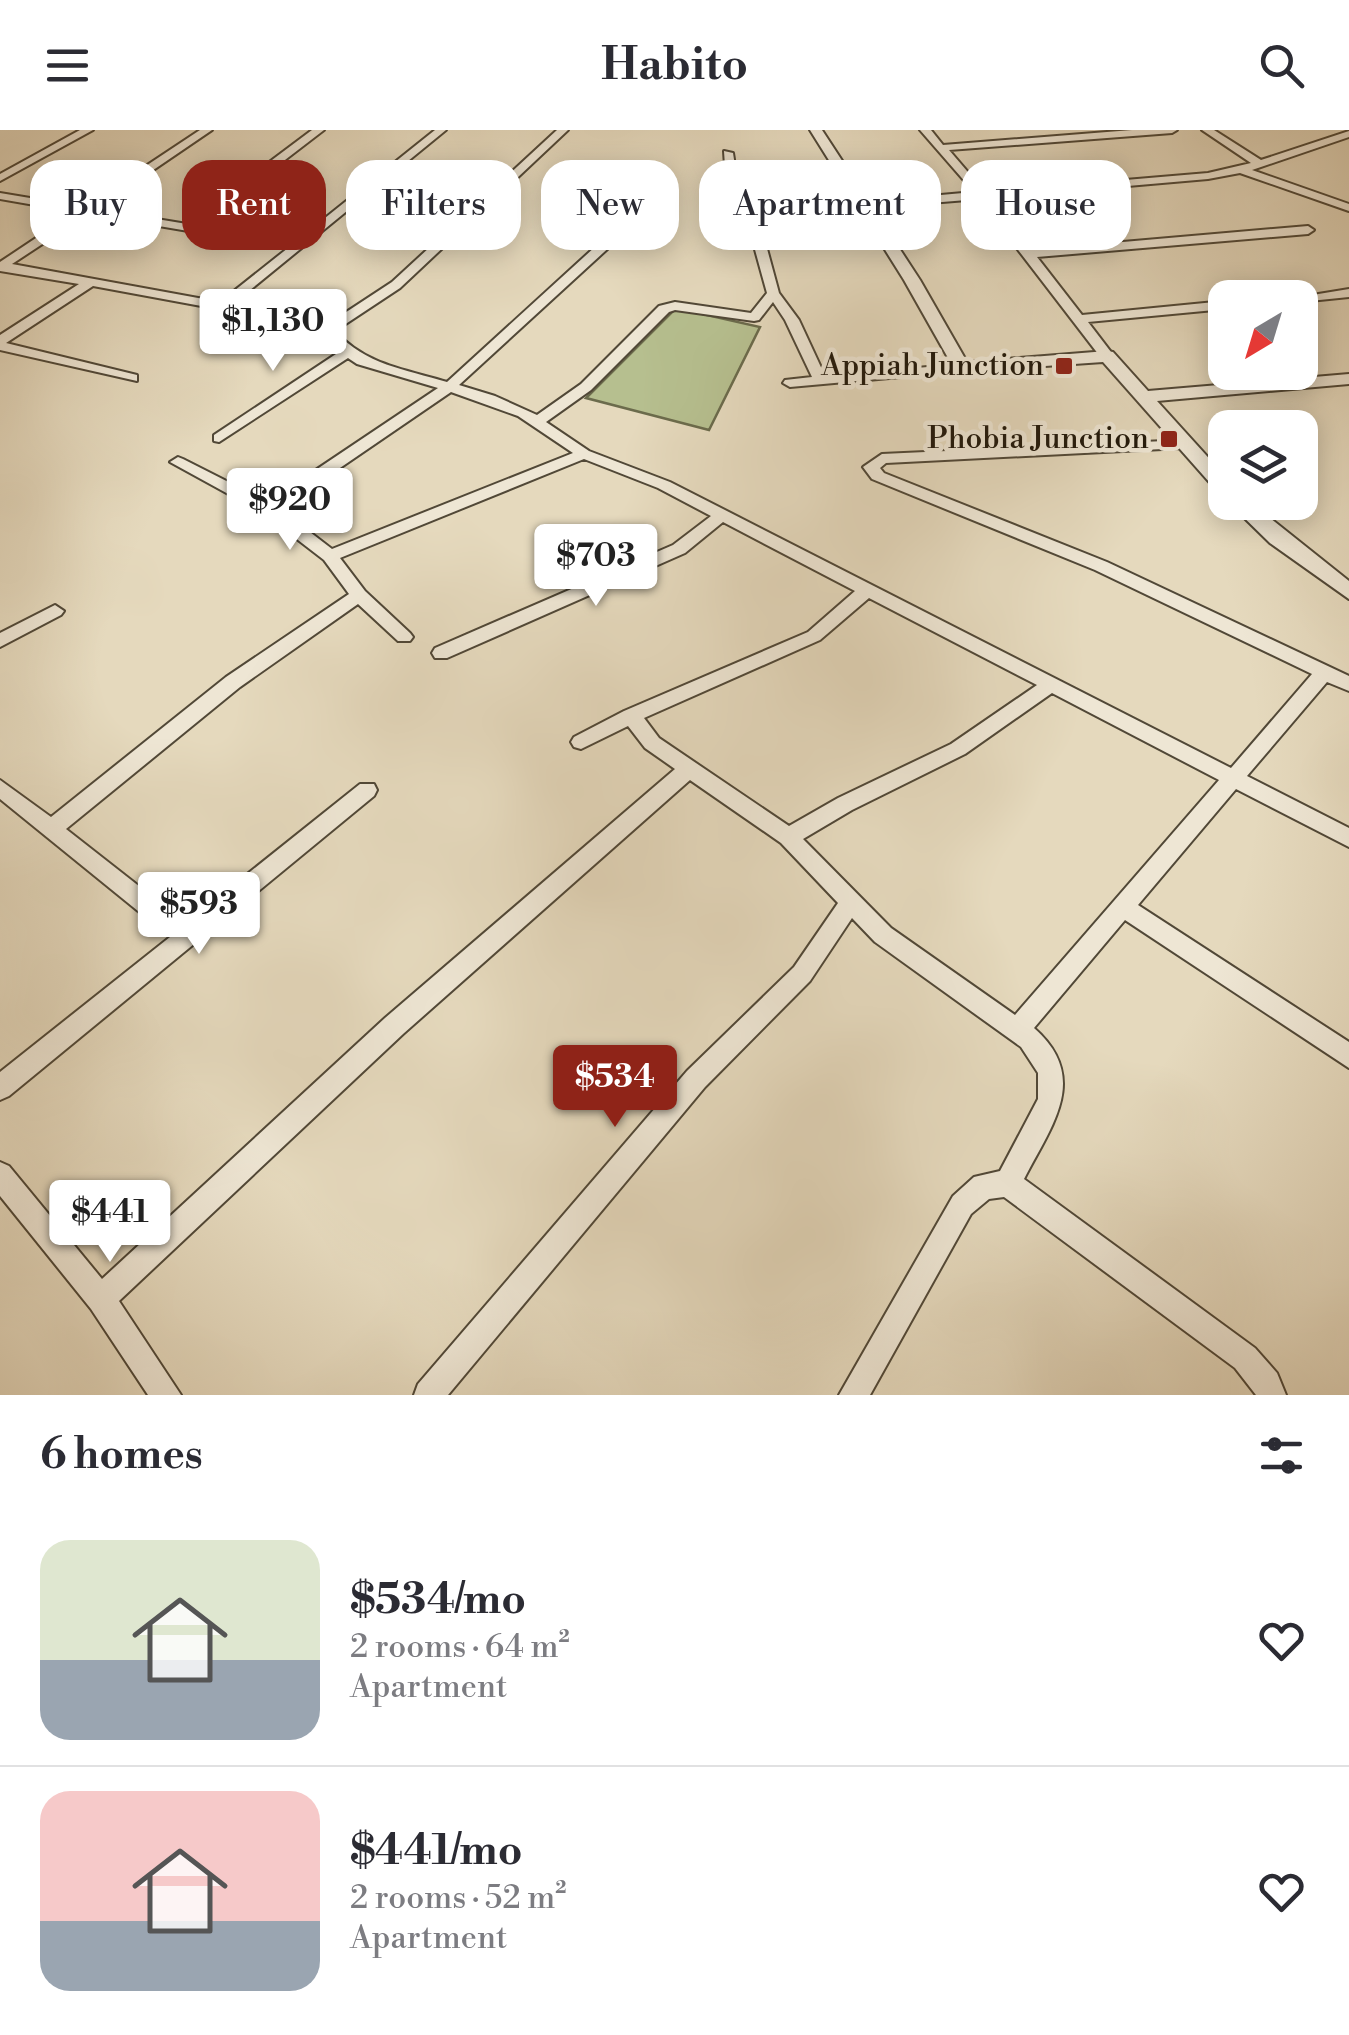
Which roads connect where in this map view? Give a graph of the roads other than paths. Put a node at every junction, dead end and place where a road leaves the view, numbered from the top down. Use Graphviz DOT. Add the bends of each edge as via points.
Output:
graph roads {
  1 [pos="88,130"];
  2 [pos="207,130"];
  3 [pos="319,130"];
  4 [pos="441,130"];
  5 [pos="563,130"];
  6 [pos="816,130"];
  7 [pos="925,130"];
  8 [pos="1172,130"];
  9 [pos="1207,130"];
  10 [pos="1310,130"];
  11 [pos="1349,134"];
  12 [pos="1328,142"];
  13 [pos="940,148"];
  14 [pos="1349,151"];
  15 [pos="728,153"];
  16 [pos="161,160"];
  17 [pos="279,160"];
  18 [pos="729,160"];
  19 [pos="836,160"];
  20 [pos="1258,163"];
  21 [pos="1241,170"];
  22 [pos="961,171"];
  23 [pos="0,178"];
  24 [pos="1131,184"];
  25 [pos="0,196"];
  26 [pos="30,200"];
  27 [pos="1349,208"];
  28 [pos="326,223"];
  29 [pos="1308,230"];
  30 [pos="30,249"];
  31 [pos="293,250"];
  32 [pos="599,250"];
  33 [pos="761,250"];
  34 [pos="892,250"];
  35 [pos="1025,250"];
  36 [pos="1028,254"];
  37 [pos="0,267"];
  38 [pos="91,282"];
  39 [pos="773,293"];
  40 [pos="1349,293"];
  41 [pos="1318,296"];
  42 [pos="223,306"];
  43 [pos="1208,306"];
  44 [pos="1078,319"];
  45 [pos="339,343"];
  46 [pos="0,344"];
  47 [pos="1107,356"];
  48 [pos="962,368"];
  49 [pos="132,378"];
  50 [pos="1349,379"];
  51 [pos="820,380"];
  52 [pos="790,383"];
  53 [pos="448,387"];
  54 [pos="1143,398"];
  55 [pos="537,422"];
  56 [pos="220,438"];
  57 [pos="1182,442"];
  58 [pos="584,454"];
  59 [pos="178,462"];
  60 [pos="1208,470"];
  61 [pos="269,509"];
  62 [pos="722,515"];
  63 [pos="1258,520"];
  64 [pos="330,556"];
  65 [pos="867,590"];
  66 [pos="1349,592"];
  67 [pos="359,595"];
  68 [pos="55,610"];
  69 [pos="404,637"];
  70 [pos="0,641"];
  71 [pos="441,653"];
  72 [pos="1324,674"];
  73 [pos="1052,684"];
  74 [pos="1349,684"];
  75 [pos="630,716"];
  76 [pos="581,742"];
  77 [pos="688,770"];
  78 [pos="1232,778"];
  79 [pos="0,788"];
  80 [pos="368,790"];
  81 [pos="53,826"];
  82 [pos="788,837"];
  83 [pos="1349,838"];
  84 [pos="850,903"];
  85 [pos="1125,908"];
  86 [pos="184,935"];
  87 [pos="1016,1030"];
  88 [pos="1349,1056"];
  89 [pos="0,1088"];
  90 [pos="0,1175"];
  91 [pos="1008,1184"];
  92 [pos="101,1299"];
  93 [pos="166,1395"];
  94 [pos="429,1395"];
  95 [pos="854,1395"];
  96 [pos="1271,1395"];
  1 -- 23 [label="street"];
  2 -- 16 [label="street"];
  3 -- 17 [label="street"];
  4 -- 28 [label="street"];
  5 -- 45 [label="street" via="364,310"];
  6 -- 19 [label="street"];
  7 -- 13 [label="street"];
  8 -- 13 [label="street"];
  9 -- 20 [label="street"];
  10 -- 12 [label="street"];
  11 -- 12 [label="street"];
  12 -- 14 [label="street"];
  12 -- 20 [label="street"];
  13 -- 22 [label="street"];
  15 -- 18 [label="street"];
  20 -- 21 [label="street"];
  21 -- 24 [label="street"];
  21 -- 27 [label="street"];
  25 -- 26 [label="street"];
  29 -- 36 [label="street"];
  30 -- 37 [label="street"];
  31 -- 42 [label="street"];
  32 -- 53 [label="street"];
  33 -- 39 [label="street"];
  34 -- 48 [label="street"];
  35 -- 36 [label="street"];
  36 -- 44 [label="street"];
  37 -- 38 [label="street"];
  38 -- 42 [label="street"];
  38 -- 46 [label="street"];
  39 -- 51 [label="street"];
  39 -- 55 [label="street" via="754,317 664,309 586,387"];
  40 -- 41 [label="street"];
  42 -- 45 [label="street"];
  43 -- 44 [label="street"];
  44 -- 47 [label="street"];
  45 -- 53 [label="street" via="362,361"];
  45 -- 56 [label="street"];
  46 -- 49 [label="street"];
  47 -- 48 [label="street"];
  47 -- 54 [label="street"];
  48 -- 51 [label="street"];
  50 -- 54 [label="street"];
  51 -- 52 [label="street"];
  53 -- 55 [label="street"];
  53 -- 61 [label="street"];
  54 -- 57 [label="street"];
  55 -- 58 [label="street"];
  57 -- 60 [label="street"];
  57 -- 72 [label="street" via="882,459 871,467 878,476 1101,566"];
  58 -- 62 [label="street" via="635,471"];
  58 -- 64 [label="street"];
  59 -- 61 [label="street"];
  61 -- 64 [label="street"];
  62 -- 65 [label="street"];
  62 -- 71 [label="street" via="679,549"];
  63 -- 66 [label="street"];
  64 -- 67 [label="street"];
  65 -- 73 [label="street"];
  65 -- 75 [label="street" via="814,636"];
  67 -- 69 [label="street"];
  67 -- 81 [label="street" via="274,651"];
  68 -- 70 [label="street"];
  72 -- 74 [label="street"];
  72 -- 78 [label="street"];
  73 -- 78 [label="street"];
  73 -- 82 [label="street" via="958,749"];
  75 -- 76 [label="street"];
  75 -- 77 [label="street"];
  77 -- 82 [label="street"];
  77 -- 92 [label="street" via="394,1026"];
  78 -- 83 [label="street"];
  78 -- 85 [label="street"];
  79 -- 81 [label="street"];
  80 -- 86 [label="street"];
  81 -- 86 [label="street"];
  82 -- 84 [label="street"];
  84 -- 87 [label="street" via="883,935"];
  84 -- 94 [label="street" via="802,974 696,1078"];
  85 -- 87 [label="street"];
  85 -- 88 [label="street"];
  86 -- 89 [label="street"];
  87 -- 91 [label="street" via="1040,1052 1054,1084 1052,1102"];
  90 -- 92 [label="street"];
  91 -- 95 [label="street" via="983,1186 962,1206"];
  91 -- 96 [label="street" via="1245,1358"];
  92 -- 93 [label="street"];
}
